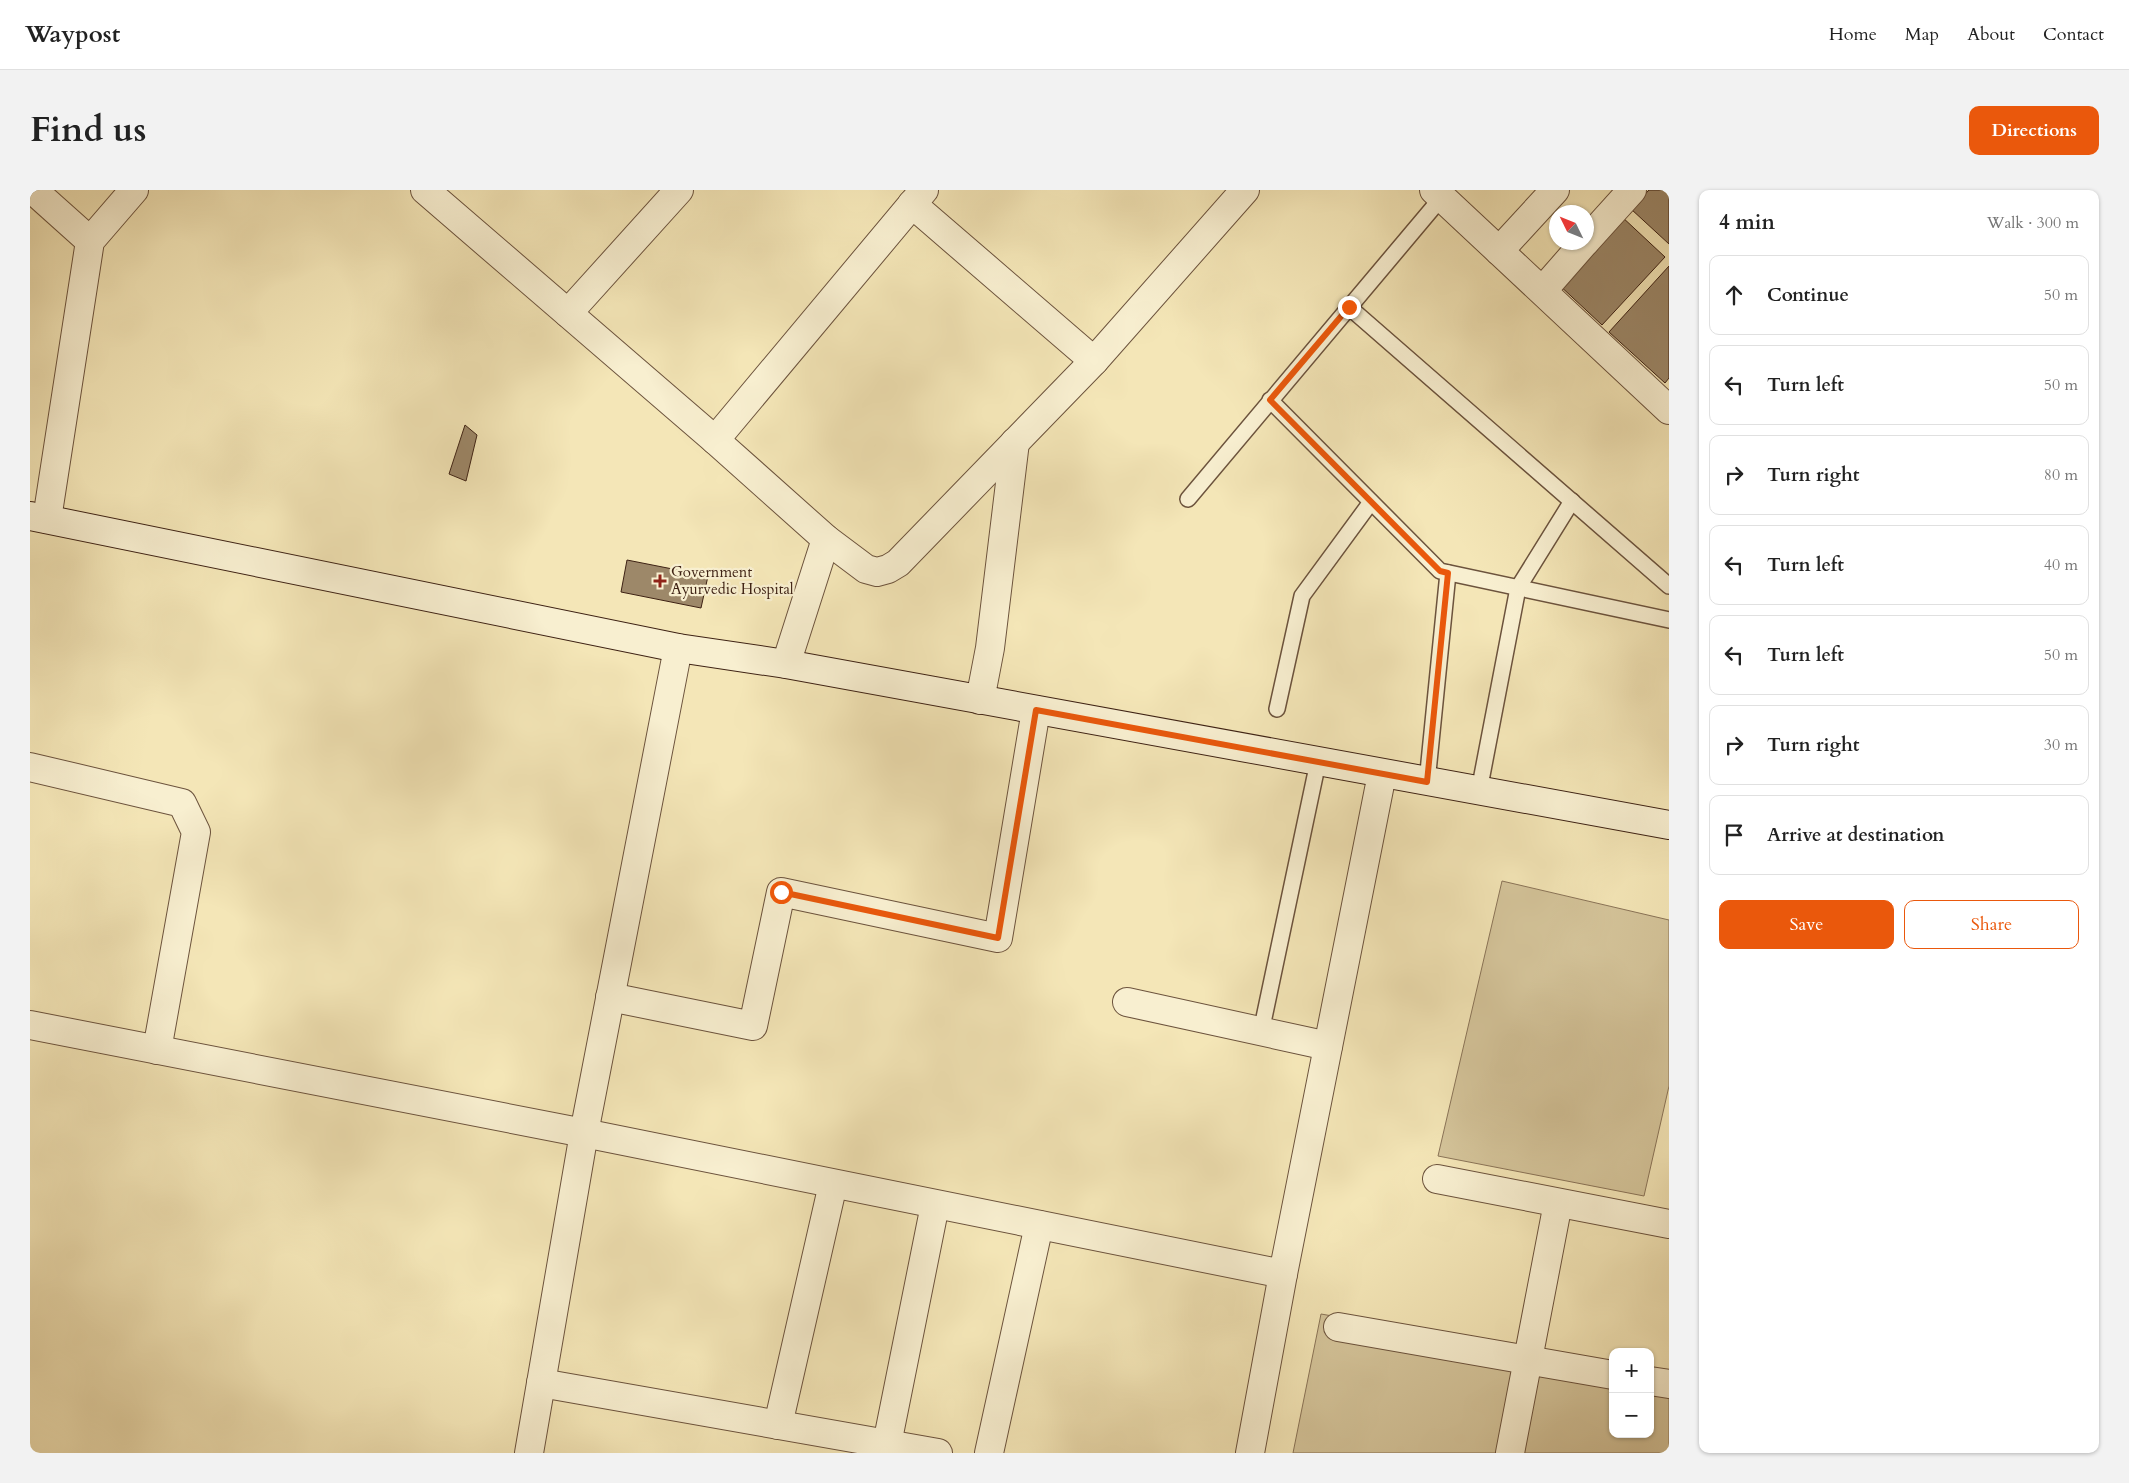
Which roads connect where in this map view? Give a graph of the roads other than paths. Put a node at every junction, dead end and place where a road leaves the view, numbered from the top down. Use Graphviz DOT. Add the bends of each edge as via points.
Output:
graph roads {
  1 [pos="34,190"];
  2 [pos="134,190"];
  3 [pos="425,190"];
  4 [pos="679,190"];
  5 [pos="1245,190"];
  6 [pos="1554,190"];
  7 [pos="1632,190"];
  8 [pos="1438,193"];
  9 [pos="918,197"];
  10 [pos="1594,233"];
  11 [pos="90,241"];
  12 [pos="1579,250"];
  13 [pos="1499,251"];
  14 [pos="1542,290"];
  15 [pos="1349,307"];
  16 [pos="568,313"];
  17 [pos="1094,361"];
  18 [pos="1270,400"];
  19 [pos="1669,410"];
  20 [pos="716,440"];
  21 [pos="1016,442"];
  22 [pos="1188,500"];
  23 [pos="1572,501"];
  24 [pos="1371,502"];
  25 [pos="38,518"];
  26 [pos="826,539"];
  27 [pos="1448,573"];
  28 [pos="1669,586"];
  29 [pos="1518,588"];
  30 [pos="1669,620"];
  31 [pos="678,648"];
  32 [pos="786,664"];
  33 [pos="980,700"];
  34 [pos="1277,709"];
  35 [pos="1036,710"];
  36 [pos="1318,762"];
  37 [pos="30,767"];
  38 [pos="1382,774"];
  39 [pos="1427,782"];
  40 [pos="1479,791"];
  41 [pos="1669,825"];
  42 [pos="610,997"];
  43 [pos="1127,1002"];
  44 [pos="30,1025"];
  45 [pos="1261,1032"];
  46 [pos="1328,1046"];
  47 [pos="157,1050"];
  48 [pos="584,1133"];
  49 [pos="1437,1179"];
  50 [pos="833,1184"];
  51 [pos="1558,1203"];
  52 [pos="935,1204"];
  53 [pos="1669,1224"];
  54 [pos="1039,1225"];
  55 [pos="1283,1274"];
  56 [pos="1338,1327"];
  57 [pos="1528,1361"];
  58 [pos="1609,1374"];
  59 [pos="1654,1382"];
  60 [pos="541,1384"];
  61 [pos="1669,1384"];
  62 [pos="778,1425"];
  63 [pos="887,1444"];
  64 [pos="529,1453"];
  65 [pos="938,1453"];
  66 [pos="989,1453"];
  67 [pos="1250,1453"];
  68 [pos="1510,1453"];
  1 -- 11 [label="street"];
  2 -- 11 [label="street"];
  3 -- 16 [label="street"];
  4 -- 16 [label="street"];
  5 -- 17 [label="street"];
  6 -- 13 [label="street"];
  7 -- 10 [label="street"];
  8 -- 13 [label="street"];
  8 -- 15 [label="lane"];
  9 -- 17 [label="street"];
  9 -- 20 [label="street"];
  11 -- 25 [label="street"];
  12 -- 14 [label="street"];
  13 -- 14 [label="street"];
  14 -- 19 [label="street"];
  15 -- 18 [label="lane"];
  15 -- 23 [label="lane"];
  16 -- 20 [label="street"];
  17 -- 21 [label="street"];
  18 -- 22 [label="lane"];
  18 -- 24 [label="lane"];
  20 -- 26 [label="street"];
  21 -- 26 [label="street" via="888,570 866,569"];
  21 -- 33 [label="street" via="990,648"];
  23 -- 28 [label="lane"];
  23 -- 29 [label="lane"];
  24 -- 27 [label="lane" via="1440,571"];
  24 -- 34 [label="lane" via="1302,596"];
  25 -- 31 [label="street"];
  26 -- 32 [label="street"];
  27 -- 29 [label="lane"];
  27 -- 39 [label="lane"];
  29 -- 30 [label="lane"];
  29 -- 40 [label="lane"];
  31 -- 32 [label="street"];
  31 -- 42 [label="street"];
  32 -- 33 [label="street"];
  33 -- 35 [label="street"];
  35 -- 36 [label="street"];
  35 -- 42 [label="street" via="998,938 781,892 753,1026"];
  36 -- 38 [label="street"];
  36 -- 45 [label="lane"];
  37 -- 47 [label="street" via="182,803 196,832"];
  38 -- 39 [label="street"];
  38 -- 46 [label="street"];
  39 -- 40 [label="street"];
  40 -- 41 [label="street"];
  42 -- 48 [label="street"];
  43 -- 45 [label="street"];
  44 -- 47 [label="street"];
  45 -- 46 [label="street"];
  46 -- 55 [label="street"];
  47 -- 48 [label="street"];
  48 -- 50 [label="street"];
  48 -- 60 [label="street"];
  49 -- 51 [label="street"];
  50 -- 52 [label="street"];
  50 -- 62 [label="street"];
  51 -- 53 [label="street"];
  51 -- 57 [label="street"];
  52 -- 54 [label="street"];
  52 -- 63 [label="street"];
  54 -- 55 [label="street"];
  54 -- 66 [label="street"];
  55 -- 67 [label="street"];
  56 -- 57 [label="street"];
  57 -- 58 [label="street"];
  57 -- 68 [label="street"];
  59 -- 61 [label="street"];
  60 -- 62 [label="street"];
  60 -- 64 [label="street"];
  62 -- 63 [label="street"];
  63 -- 65 [label="street"];
}
